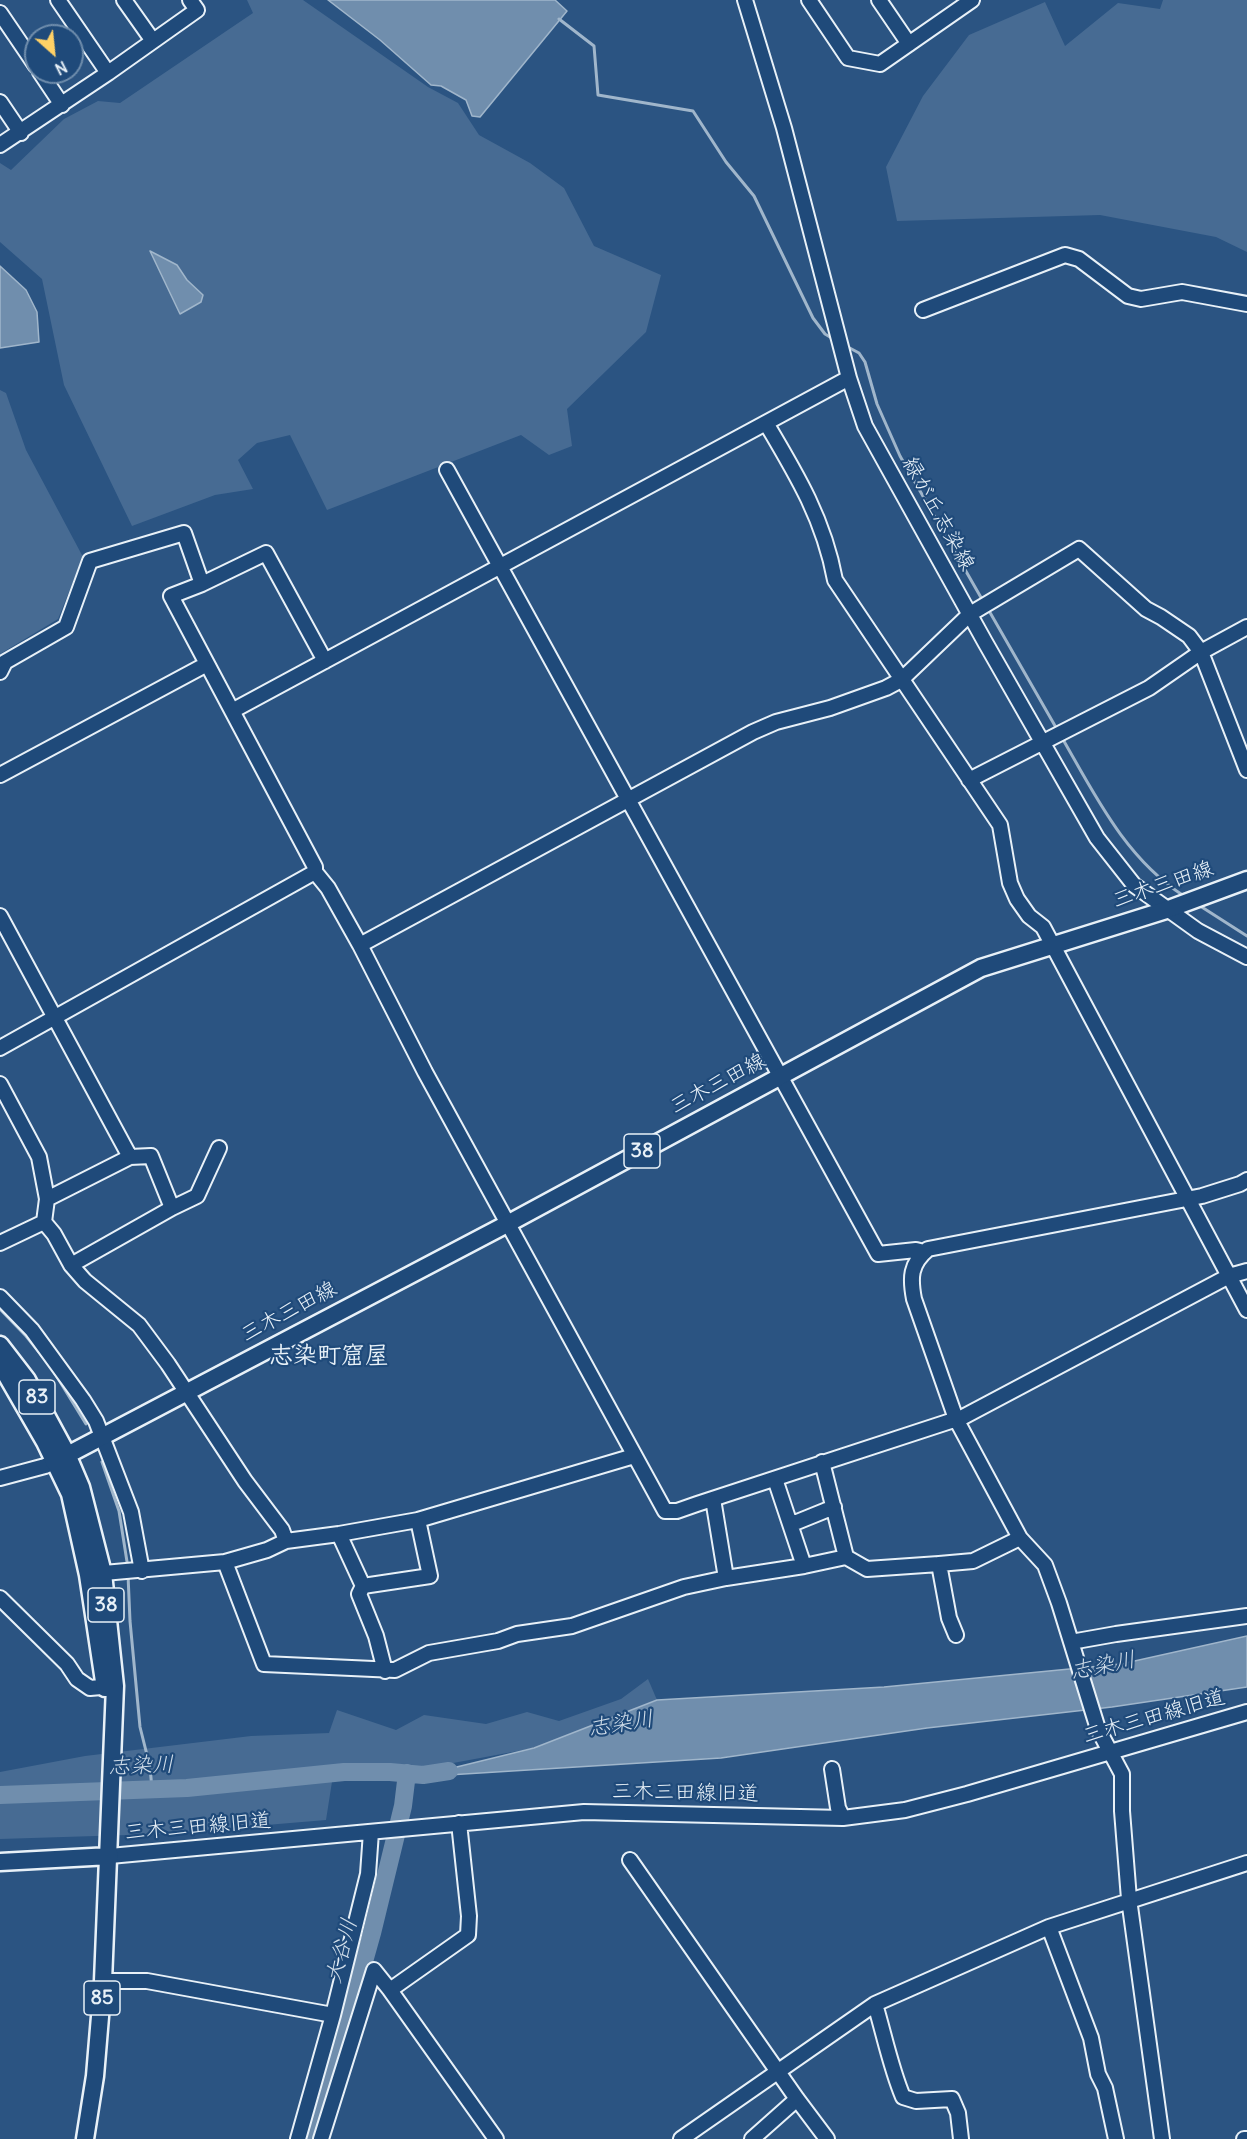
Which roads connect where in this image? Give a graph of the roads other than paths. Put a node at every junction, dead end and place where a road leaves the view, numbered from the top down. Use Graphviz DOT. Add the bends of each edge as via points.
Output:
graph roads {
  1 [pos="58,0"];
  2 [pos="124,0"];
  3 [pos="190,0"];
  4 [pos="745,0"];
  5 [pos="808,0"];
  6 [pos="879,0"];
  7 [pos="946,0"];
  8 [pos="972,0"];
  9 [pos="954,12"];
  10 [pos="0,13"];
  11 [pos="153,42"];
  12 [pos="909,44"];
  13 [pos="24,48"];
  14 [pos="108,73"];
  15 [pos="48,84"];
  16 [pos="0,102"];
  17 [pos="62,105"];
  18 [pos="21,133"];
  19 [pos="0,145"];
  20 [pos="1247,304"];
  21 [pos="923,310"];
  22 [pos="849,378"];
  23 [pos="766,423"];
  24 [pos="447,470"];
  25 [pos="501,567"];
  26 [pos="202,584"];
  27 [pos="970,614"];
  28 [pos="1247,627"];
  29 [pos="1201,652"];
  30 [pos="325,661"];
  31 [pos="207,664"];
  32 [pos="0,672"];
  33 [pos="901,680"];
  34 [pos="232,711"];
  35 [pos="1043,744"];
  36 [pos="1247,770"];
  37 [pos="0,775"];
  38 [pos="969,780"];
  39 [pos="628,801"];
  40 [pos="315,872"];
  41 [pos="1247,879"];
  42 [pos="1166,910"];
  43 [pos="0,916"];
  44 [pos="360,945"];
  45 [pos="1051,945"];
  46 [pos="1247,957"];
  47 [pos="55,1017"];
  48 [pos="0,1048"];
  49 [pos="779,1077"];
  50 [pos="0,1084"];
  51 [pos="219,1148"];
  52 [pos="130,1157"];
  53 [pos="1247,1180"];
  54 [pos="1186,1198"];
  55 [pos="47,1199"];
  56 [pos="172,1208"];
  57 [pos="44,1222"];
  58 [pos="508,1223"];
  59 [pos="0,1243"];
  60 [pos="924,1252"];
  61 [pos="71,1265"];
  62 [pos="1247,1270"];
  63 [pos="1229,1276"];
  64 [pos="0,1297"];
  65 [pos="1247,1310"];
  66 [pos="0,1345"];
  67 [pos="0,1364"];
  68 [pos="187,1392"];
  69 [pos="956,1419"];
  70 [pos="103,1437"];
  71 [pos="634,1456"];
  72 [pos="61,1458"];
  73 [pos="822,1462"];
  74 [pos="0,1478"];
  75 [pos="775,1479"];
  76 [pos="713,1499"];
  77 [pos="834,1507"];
  78 [pos="418,1520"];
  79 [pos="790,1522"];
  80 [pos="339,1534"];
  81 [pos="1020,1538"];
  82 [pos="286,1541"];
  83 [pos="846,1557"];
  84 [pos="225,1562"];
  85 [pos="939,1564"];
  86 [pos="804,1566"];
  87 [pos="133,1572"];
  88 [pos="96,1574"];
  89 [pos="726,1578"];
  90 [pos="363,1586"];
  91 [pos="0,1598"];
  92 [pos="1247,1616"];
  93 [pos="956,1635"];
  94 [pos="1071,1642"];
  95 [pos="385,1671"];
  96 [pos="110,1687"];
  97 [pos="1247,1712"];
  98 [pos="1109,1752"];
  99 [pos="832,1769"];
  100 [pos="843,1818"];
  101 [pos="459,1823"];
  102 [pos="371,1832"];
  103 [pos="110,1856"];
  104 [pos="630,1860"];
  105 [pos="0,1862"];
  106 [pos="1247,1863"];
  107 [pos="1129,1899"];
  108 [pos="1049,1927"];
  109 [pos="104,1981"];
  110 [pos="390,1990"];
  111 [pos="874,2004"];
  112 [pos="333,2015"];
  113 [pos="779,2071"];
  114 [pos="797,2099"];
  115 [pos="85,2139"];
  116 [pos="298,2139"];
  117 [pos="321,2139"];
  118 [pos="496,2139"];
  119 [pos="681,2139"];
  120 [pos="752,2139"];
  121 [pos="827,2139"];
  122 [pos="961,2139"];
  123 [pos="1116,2139"];
  124 [pos="1162,2139"];
  1 -- 14 [label="street"];
  2 -- 11 [label="street"];
  3 -- 11 [label="street" via="197,10"];
  4 -- 22 [label="street, 緑が丘志染線" via="784,128"];
  5 -- 12 [label="street" via="848,58 880,64"];
  6 -- 12 [label="street"];
  7 -- 9 [label="street"];
  8 -- 9 [label="street"];
  9 -- 12 [label="street"];
  10 -- 13 [label="street"];
  11 -- 14 [label="street"];
  14 -- 17 [label="street"];
  15 -- 17 [label="street"];
  16 -- 18 [label="street"];
  17 -- 18 [label="street"];
  18 -- 19 [label="street"];
  20 -- 21 [label="street" via="1182,292 1141,299 1128,296 1079,259 1065,255"];
  22 -- 23 [label="street"];
  22 -- 27 [label="street, 緑が丘志染線" via="865,426"];
  23 -- 25 [label="street"];
  23 -- 33 [label="street" via="803,486 829,547 836,580"];
  24 -- 25 [label="street"];
  25 -- 30 [label="street"];
  25 -- 39 [label="street"];
  26 -- 30 [label="street" via="266,553"];
  26 -- 31 [label="street" via="171,596"];
  26 -- 32 [label="street" via="184,532 90,561 66,627 5,662"];
  27 -- 29 [label="street" via="1079,549 1146,609 1189,636"];
  27 -- 33 [label="street"];
  27 -- 35 [label="street, 緑が丘志染線"];
  28 -- 29 [label="street"];
  29 -- 35 [label="street" via="1149,688"];
  29 -- 36 [label="street"];
  30 -- 34 [label="street"];
  31 -- 34 [label="street"];
  31 -- 37 [label="street"];
  33 -- 38 [label="street"];
  33 -- 39 [label="street" via="753,732"];
  34 -- 40 [label="street"];
  35 -- 38 [label="street"];
  35 -- 42 [label="street, 緑が丘志染線" via="1097,838 1134,885"];
  38 -- 45 [label="street" via="1000,825 1010,884 1017,899 1043,927"];
  39 -- 44 [label="street"];
  39 -- 49 [label="street"];
  40 -- 44 [label="street"];
  40 -- 47 [label="street"];
  41 -- 42 [label="main road, 三木三田線 / 38"];
  42 -- 45 [label="main road, 三木三田線 / 38"];
  42 -- 46 [label="street, 緑が丘志染線"];
  43 -- 47 [label="street"];
  44 -- 58 [label="street" via="424,1072"];
  45 -- 49 [label="main road, 三木三田線 / 38" via="981,968"];
  45 -- 54 [label="street"];
  47 -- 48 [label="street"];
  47 -- 52 [label="street"];
  49 -- 58 [label="main road, 三木三田線 / 38"];
  49 -- 60 [label="street" via="878,1254"];
  50 -- 55 [label="street" via="39,1157"];
  51 -- 56 [label="street" via="197,1196"];
  52 -- 55 [label="street"];
  52 -- 56 [label="street" via="151,1156"];
  53 -- 54 [label="street"];
  54 -- 60 [label="street" via="943,1245"];
  54 -- 63 [label="street"];
  55 -- 57 [label="street"];
  56 -- 61 [label="street"];
  57 -- 59 [label="street"];
  57 -- 61 [label="street"];
  58 -- 68 [label="main road, 三木三田線 / 38"];
  58 -- 71 [label="street"];
  60 -- 69 [label="street" via="910,1280"];
  61 -- 68 [label="street" via="139,1325"];
  62 -- 63 [label="street"];
  63 -- 65 [label="street"];
  63 -- 69 [label="street"];
  64 -- 70 [label="street" via="39,1338 83,1400"];
  66 -- 72 [label="main road, 83" via="27,1380"];
  67 -- 72 [label="main road, 83" via="45,1442"];
  68 -- 70 [label="main road, 三木三田線 / 38"];
  68 -- 82 [label="street"];
  69 -- 73 [label="street"];
  69 -- 81 [label="street"];
  70 -- 72 [label="main road, 三木三田線 / 38"];
  70 -- 87 [label="street" via="131,1512"];
  71 -- 76 [label="street" via="665,1511"];
  71 -- 78 [label="street"];
  72 -- 74 [label="street"];
  72 -- 88 [label="main road, 38"];
  73 -- 75 [label="street"];
  73 -- 77 [label="street"];
  75 -- 76 [label="street"];
  75 -- 79 [label="street"];
  76 -- 89 [label="street"];
  77 -- 79 [label="street"];
  77 -- 83 [label="street"];
  78 -- 80 [label="street"];
  78 -- 90 [label="street" via="430,1576"];
  79 -- 86 [label="street"];
  80 -- 82 [label="street"];
  80 -- 90 [label="street"];
  81 -- 85 [label="street" via="973,1560"];
  81 -- 94 [label="street" via="1045,1565"];
  82 -- 84 [label="street"];
  83 -- 85 [label="street" via="867,1569"];
  83 -- 86 [label="street"];
  84 -- 87 [label="street"];
  84 -- 95 [label="street" via="264,1664"];
  85 -- 93 [label="street"];
  86 -- 89 [label="street"];
  87 -- 88 [label="street"];
  88 -- 96 [label="main road, 38"];
  89 -- 95 [label="street" via="684,1587 572,1626 429,1653"];
  90 -- 95 [label="street" via="359,1594"];
  91 -- 96 [label="street" via="67,1664 77,1679 90,1688"];
  92 -- 94 [label="street"];
  94 -- 98 [label="street"];
  96 -- 103 [label="main road, 38"];
  97 -- 98 [label="street, 三木三田線旧道"];
  98 -- 100 [label="street, 三木三田線旧道" via="905,1810"];
  98 -- 107 [label="street" via="1122,1774"];
  99 -- 100 [label="street"];
  100 -- 101 [label="street, 三木三田線旧道" via="584,1812"];
  101 -- 102 [label="street, 三木三田線旧道"];
  101 -- 110 [label="street" via="468,1935"];
  102 -- 103 [label="street, 三木三田線旧道"];
  102 -- 112 [label="street" via="368,1874"];
  103 -- 105 [label="main road"];
  103 -- 109 [label="main road, 85"];
  104 -- 113 [label="street"];
  106 -- 107 [label="street"];
  107 -- 108 [label="street"];
  107 -- 124 [label="street"];
  108 -- 111 [label="street"];
  108 -- 123 [label="street" via="1090,2038"];
  109 -- 112 [label="street" via="147,1981"];
  109 -- 115 [label="main road, 85"];
  110 -- 117 [label="street" via="374,1970"];
  110 -- 118 [label="street"];
  111 -- 113 [label="street"];
  111 -- 122 [label="street" via="903,2097 916,2101 952,2099"];
  112 -- 116 [label="street"];
  113 -- 114 [label="street"];
  113 -- 119 [label="street"];
  114 -- 120 [label="street"];
  114 -- 121 [label="street"];
}
